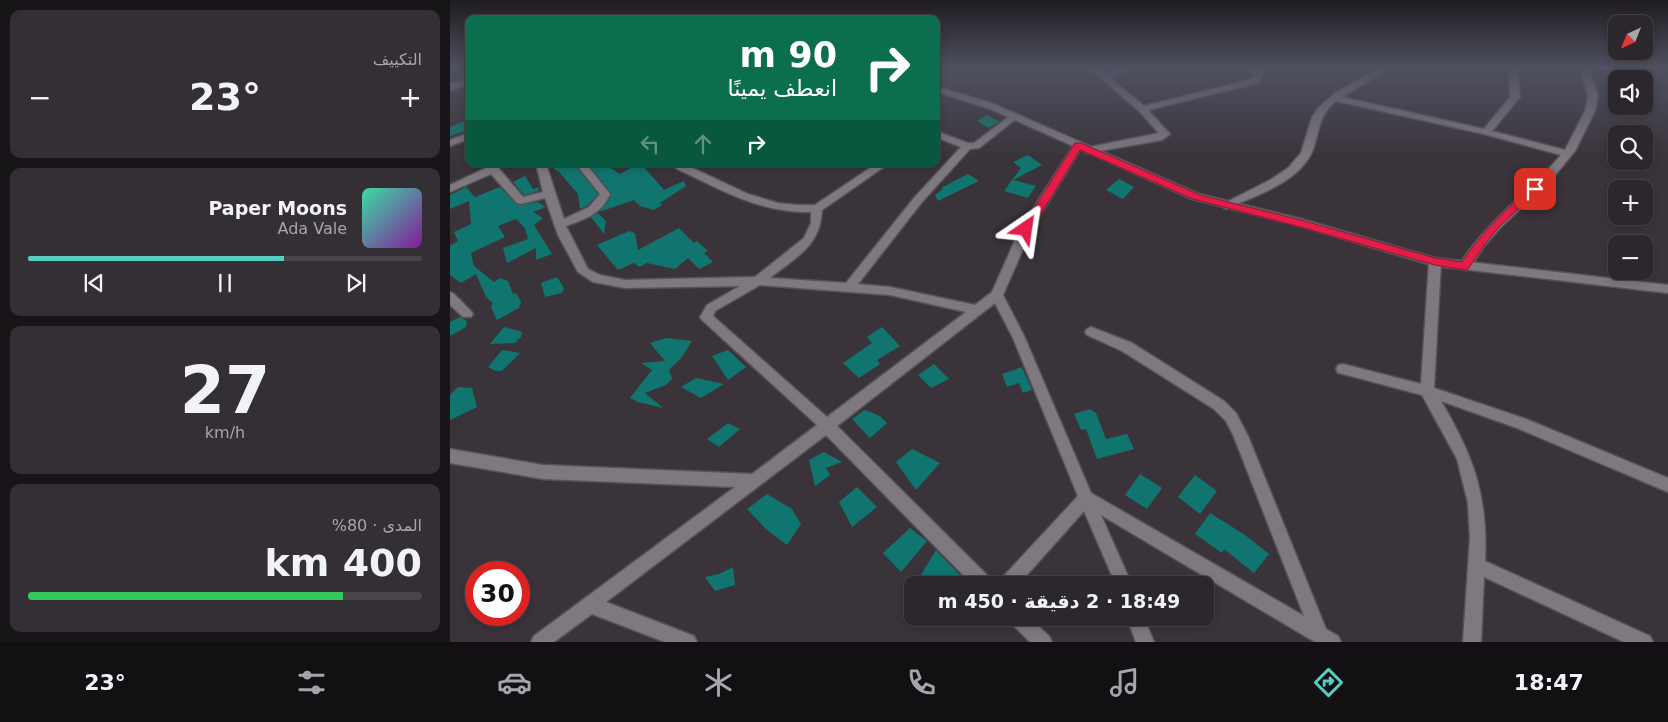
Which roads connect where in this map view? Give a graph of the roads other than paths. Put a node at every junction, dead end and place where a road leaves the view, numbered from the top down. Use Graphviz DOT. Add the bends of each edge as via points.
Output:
graph roads {
  1 [pos="966,97"];
  2 [pos="1127,97"];
  3 [pos="1191,97"];
  4 [pos="1515,97"];
  5 [pos="1593,97"];
  6 [pos="1336,98"];
  7 [pos="1142,109"];
  8 [pos="1014,116"];
  9 [pos="1486,132"];
  10 [pos="940,136"];
  11 [pos="465,137"];
  12 [pos="450,143"];
  13 [pos="967,146"];
  14 [pos="1083,148"];
  15 [pos="1567,154"];
  16 [pos="489,167"];
  17 [pos="492,167"];
  18 [pos="542,167"];
  19 [pos="583,167"];
  20 [pos="682,167"];
  21 [pos="878,167"];
  22 [pos="450,189"];
  23 [pos="549,194"];
  24 [pos="1226,205"];
  25 [pos="817,208"];
  26 [pos="561,224"];
  27 [pos="1435,262"];
  28 [pos="1465,266"];
  29 [pos="758,280"];
  30 [pos="848,288"];
  31 [pos="1668,289"];
  32 [pos="997,295"];
  33 [pos="450,297"];
  34 [pos="976,310"];
  35 [pos="468,314"];
  36 [pos="1091,332"];
  37 [pos="1343,369"];
  38 [pos="1427,391"];
  39 [pos="826,425"];
  40 [pos="450,456"];
  41 [pos="755,481"];
  42 [pos="1668,485"];
  43 [pos="1086,498"];
  44 [pos="1475,565"];
  45 [pos="977,576"];
  46 [pos="1015,576"];
  47 [pos="1120,576"];
  48 [pos="591,605"];
  49 [pos="1026,626"];
  50 [pos="1139,626"];
  51 [pos="1326,638"];
  52 [pos="540,642"];
  53 [pos="688,642"];
  54 [pos="1043,642"];
  55 [pos="1145,642"];
  56 [pos="1472,642"];
  57 [pos="1644,642"];
  1 -- 8 [label="street"];
  2 -- 7 [label="street"];
  3 -- 7 [label="street"];
  4 -- 9 [label="street"];
  5 -- 15 [label="street" via="1585,124"];
  6 -- 9 [label="street"];
  6 -- 24 [label="street" via="1320,112 1309,148 1300,163 1263,187"];
  7 -- 14 [label="street" via="1164,135"];
  8 -- 13 [label="street" via="976,146"];
  8 -- 14 [label="street"];
  9 -- 15 [label="street"];
  10 -- 13 [label="street"];
  11 -- 12 [label="street"];
  13 -- 30 [label="street" via="918,200"];
  14 -- 24 [label="street" via="1181,192"];
  14 -- 32 [label="street" via="1026,229"];
  15 -- 28 [label="street" via="1548,177 1497,224"];
  16 -- 22 [label="street"];
  17 -- 23 [label="street" via="521,201"];
  18 -- 23 [label="street"];
  19 -- 26 [label="street" via="605,194 604,200 592,212"];
  20 -- 25 [label="street" via="766,206 797,210"];
  21 -- 25 [label="street"];
  23 -- 26 [label="street"];
  24 -- 27 [label="street"];
  25 -- 29 [label="street" via="816,223 809,240"];
  26 -- 29 [label="street" via="584,272 596,279 625,284"];
  27 -- 28 [label="street"];
  27 -- 38 [label="street"];
  28 -- 31 [label="street"];
  29 -- 30 [label="street"];
  29 -- 39 [label="street" via="712,308 706,317"];
  30 -- 34 [label="street" via="912,294"];
  32 -- 34 [label="street"];
  32 -- 43 [label="street" via="1019,338"];
  33 -- 35 [label="street"];
  34 -- 39 [label="street"];
  36 -- 51 [label="street" via="1127,347 1219,405 1231,417"];
  37 -- 38 [label="street"];
  38 -- 42 [label="street" via="1521,423"];
  38 -- 44 [label="street" via="1464,460 1476,501"];
  39 -- 41 [label="street"];
  39 -- 45 [label="street"];
  40 -- 41 [label="street" via="543,472"];
  41 -- 48 [label="street"];
  43 -- 46 [label="street"];
  43 -- 47 [label="street"];
  43 -- 51 [label="street"];
  44 -- 56 [label="street"];
  44 -- 57 [label="street"];
  48 -- 52 [label="street"];
  48 -- 53 [label="street"];
  49 -- 54 [label="street"];
  50 -- 55 [label="street"];
}
